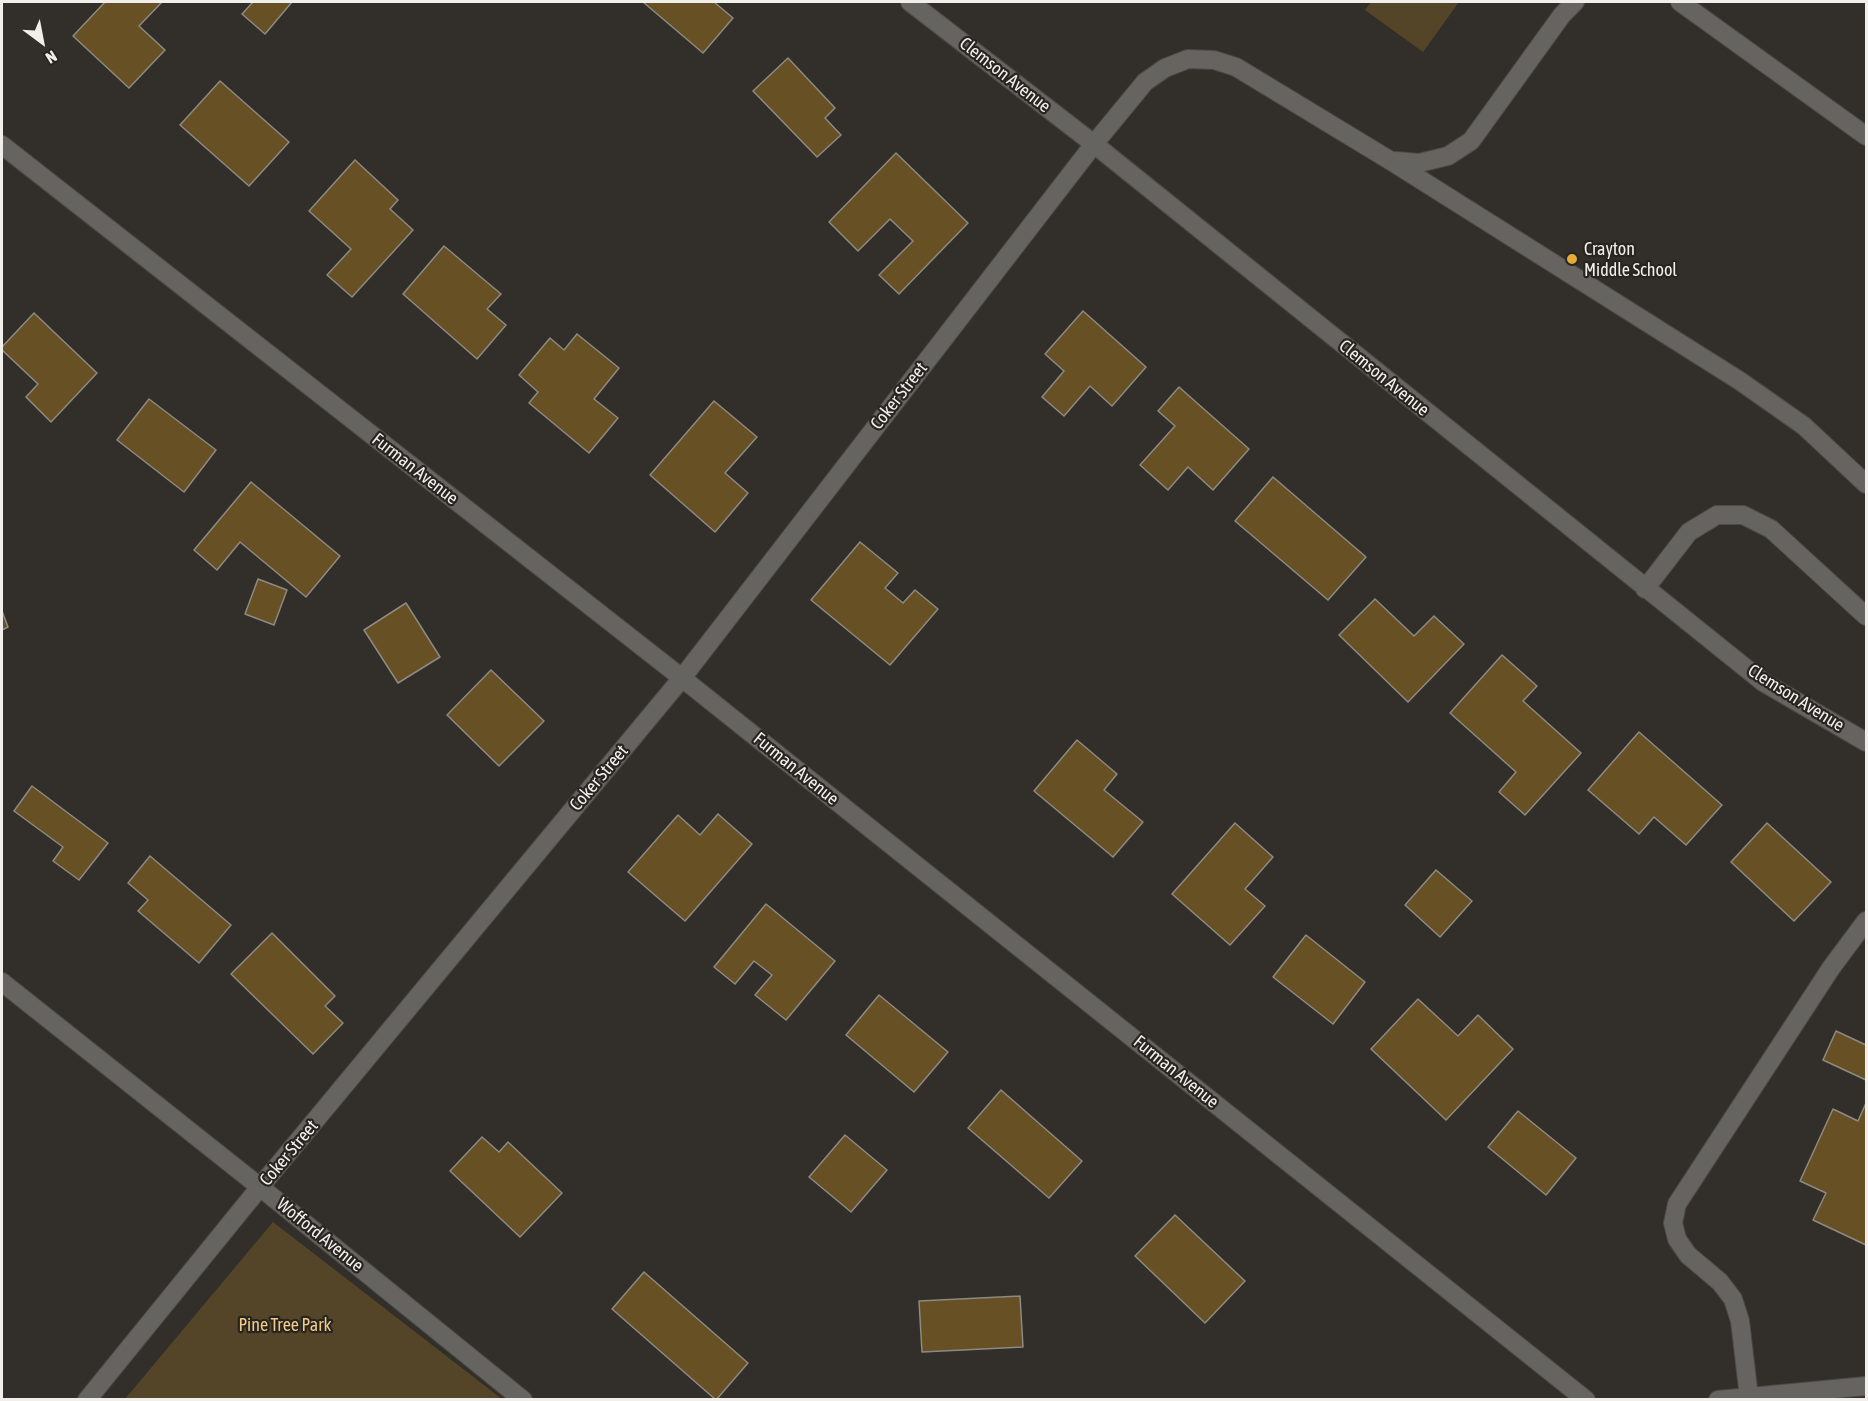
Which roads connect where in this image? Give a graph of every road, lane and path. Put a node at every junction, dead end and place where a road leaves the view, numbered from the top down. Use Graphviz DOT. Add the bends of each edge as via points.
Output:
graph roads {
  1 [pos="910,2"];
  2 [pos="1575,2"];
  3 [pos="1680,2"];
  4 [pos="1866,136"];
  5 [pos="1094,144"];
  6 [pos="2,146"];
  7 [pos="1391,160"];
  8 [pos="1866,483"];
  9 [pos="1645,589"];
  10 [pos="1866,616"];
  11 [pos="682,678"];
  12 [pos="1866,742"];
  13 [pos="1866,921"];
  14 [pos="2,982"];
  15 [pos="260,1186"];
  16 [pos="1866,1386"];
  17 [pos="1749,1397"];
  18 [pos="87,1400"];
  19 [pos="523,1400"];
  20 [pos="1586,1400"];
  21 [pos="1718,1400"];
  1 -- 5 [label="street, Clemson Avenue"];
  2 -- 7 [label="street" via="1471,141 1448,156 1419,163"];
  3 -- 4 [label="street"];
  5 -- 7 [label="street, Coker Street" via="1145,82 1165,68 1188,59 1214,60 1236,68"];
  5 -- 9 [label="street, Clemson Avenue"];
  5 -- 11 [label="street, Coker Street"];
  6 -- 11 [label="street, Furman Avenue"];
  7 -- 8 [label="street, Coker Street" via="1740,381 1804,426"];
  9 -- 10 [label="street" via="1689,532 1718,515 1743,515 1770,529"];
  9 -- 12 [label="street, Clemson Avenue" via="1763,682"];
  11 -- 15 [label="street, Coker Street"];
  11 -- 20 [label="street, Furman Avenue"];
  13 -- 17 [label="street" via="1831,968 1677,1204 1673,1223 1677,1239 1688,1256 1720,1282 1733,1299 1740,1321"];
  14 -- 15 [label="street, Wofford Avenue"];
  15 -- 18 [label="street, Coker Street"];
  15 -- 19 [label="street, Wofford Avenue"];
  16 -- 17 [label="street"];
  17 -- 21 [label="street"];
}
